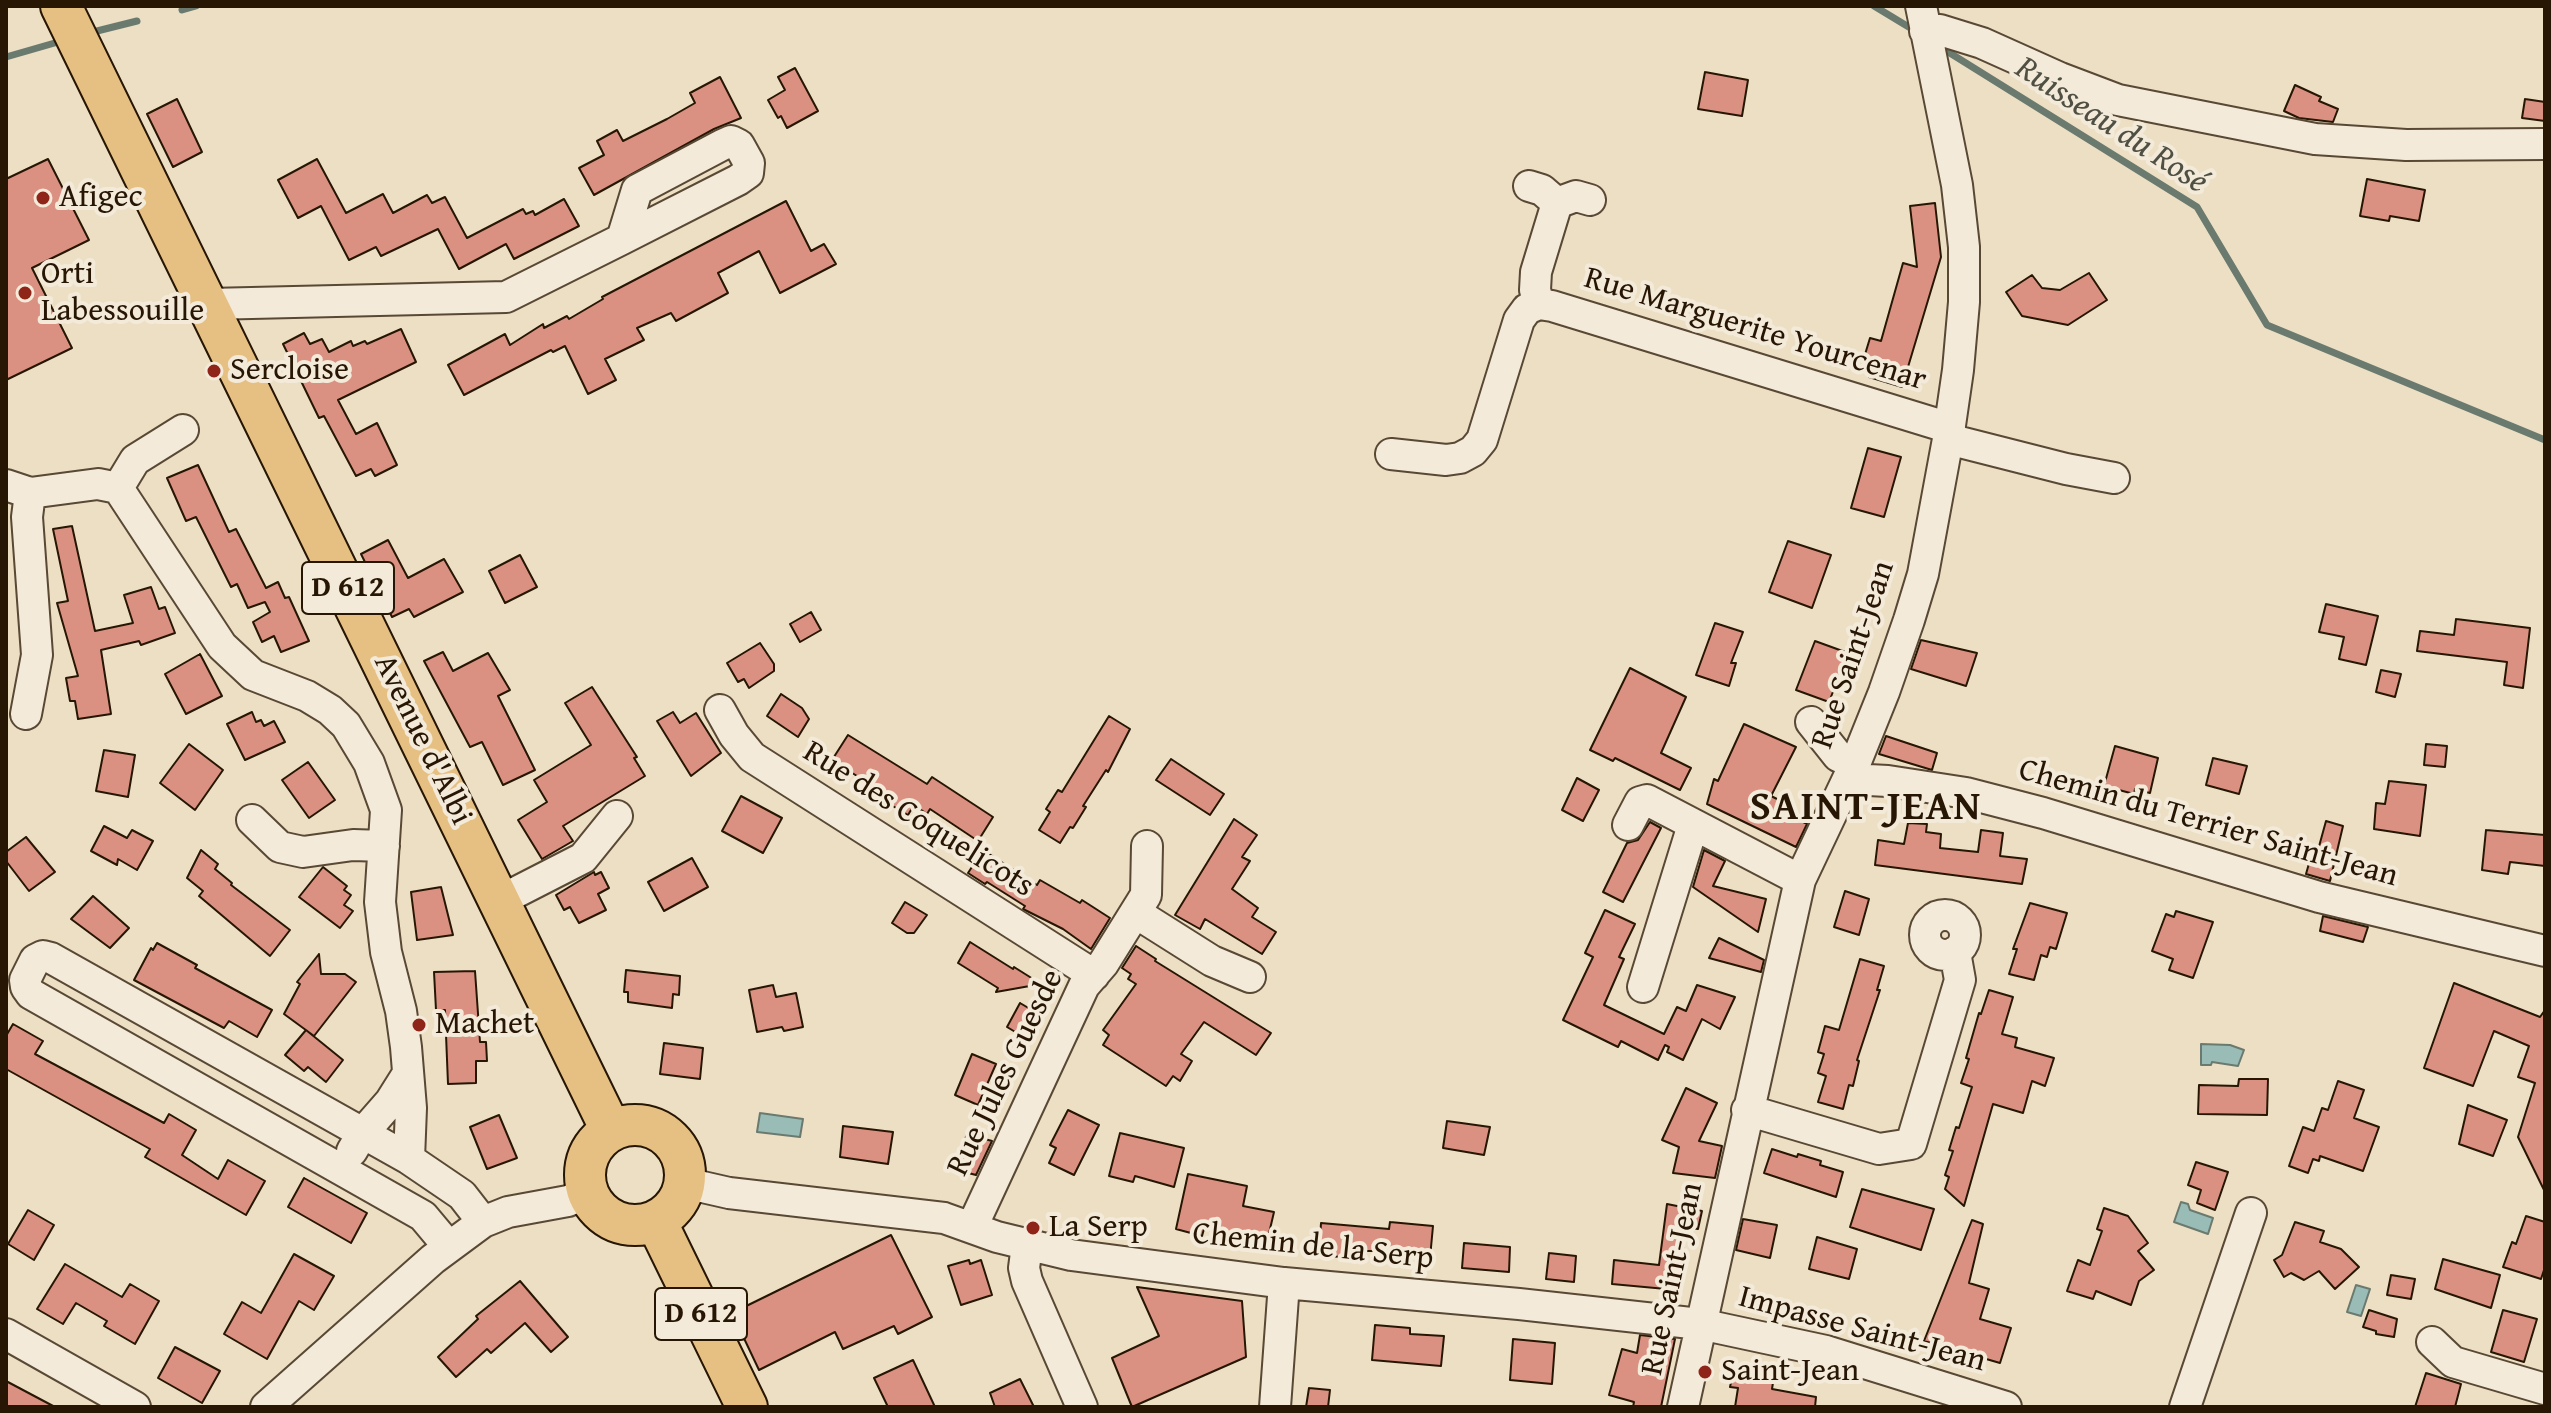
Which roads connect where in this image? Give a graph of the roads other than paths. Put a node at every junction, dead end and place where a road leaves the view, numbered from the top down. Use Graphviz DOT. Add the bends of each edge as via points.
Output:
graph roads {
  1 [pos="62,8"];
  2 [pos="1925,29"];
  3 [pos="2545,144"];
  4 [pos="1529,186"];
  5 [pos="1590,200"];
  6 [pos="1557,203"];
  7 [pos="622,239"];
  8 [pos="209,304"];
  9 [pos="1539,304"];
  10 [pos="183,430"];
  11 [pos="1949,433"];
  12 [pos="1391,454"];
  13 [pos="2114,478"];
  14 [pos="118,488"];
  15 [pos="18,489"];
  16 [pos="720,710"];
  17 [pos="26,714"];
  18 [pos="1811,722"];
  19 [pos="1852,772"];
  20 [pos="617,816"];
  21 [pos="252,820"];
  22 [pos="1628,825"];
  23 [pos="1693,825"];
  24 [pos="384,846"];
  25 [pos="1147,846"];
  26 [pos="1800,880"];
  27 [pos="501,900"];
  28 [pos="1136,913"];
  29 [pos="2545,951"];
  30 [pos="1955,952"];
  31 [pos="1094,975"];
  32 [pos="1250,977"];
  33 [pos="1643,987"];
  34 [pos="143,1010"];
  35 [pos="123,1046"];
  36 [pos="407,1075"];
  37 [pos="1747,1110"];
  38 [pos="611,1130"];
  39 [pos="362,1134"];
  40 [pos="409,1159"];
  41 [pos="342,1169"];
  42 [pos="685,1183"];
  43 [pos="587,1193"];
  44 [pos="2251,1213"];
  45 [pos="656,1221"];
  46 [pos="483,1222"];
  47 [pos="972,1227"];
  48 [pos="1027,1245"];
  49 [pos="449,1247"];
  50 [pos="1284,1283"];
  51 [pos="1700,1324"];
  52 [pos="6,1334"];
  53 [pos="2432,1342"];
  54 [pos="2545,1389"];
  55 [pos="135,1407"];
  56 [pos="266,1407"];
  57 [pos="747,1407"];
  58 [pos="1082,1407"];
  59 [pos="1275,1407"];
  60 [pos="1683,1407"];
  61 [pos="2006,1407"];
  62 [pos="2185,1407"];
  1 -- 8 [label="main road, Avenue d'Albi / D 612"];
  2 -- 3 [label="street" via="1982,43 2118,100 2315,139 2406,145"];
  2 -- 11 [label="street, Rue Saint-Jean" via="1957,185 1964,247 1964,302"];
  4 -- 6 [label="street"];
  5 -- 6 [label="street" via="1576,196"];
  6 -- 9 [label="street, Rue Marguerite Yourcenar" via="1536,272"];
  7 -- 8 [label="street" via="506,297"];
  8 -- 27 [label="main road, Avenue d'Albi / D 612"];
  9 -- 11 [label="street, Rue Marguerite Yourcenar"];
  9 -- 12 [label="street, Rue Marguerite Yourcenar" via="1519,320 1482,440 1473,451 1446,460"];
  10 -- 14 [label="street" via="135,460"];
  11 -- 13 [label="street, Rue Marguerite Yourcenar"];
  11 -- 19 [label="street, Rue Saint-Jean" via="1923,574"];
  14 -- 15 [label="street" via="98,484"];
  14 -- 24 [label="street" via="222,646 253,675 307,696 346,725 369,763 386,810"];
  15 -- 17 [label="street" via="27,517 37,655"];
  16 -- 31 [label="street, Rue des Coquelicots" via="752,757"];
  18 -- 19 [label="street"];
  19 -- 26 [label="street, Rue Saint-Jean"];
  19 -- 29 [label="street, Chemin du Terrier Saint-Jean" via="2043,813 2319,897"];
  20 -- 27 [label="street" via="583,858"];
  21 -- 24 [label="street" via="280,847 303,852"];
  22 -- 23 [label="street" via="1640,802 1647,800"];
  23 -- 26 [label="street"];
  23 -- 33 [label="street"];
  24 -- 36 [label="street" via="382,927 401,1011"];
  25 -- 28 [label="street, Rue Jules Guesde" via="1146,895"];
  26 -- 37 [label="street, Rue Saint-Jean"];
  27 -- 38 [label="main road, Avenue d'Albi / D 612"];
  28 -- 31 [label="street, Rue Jules Guesde"];
  28 -- 32 [label="street" via="1212,961"];
  30 -- 37 [label="street" via="1960,980 1911,1144 1879,1149"];
  31 -- 47 [label="street, Rue Jules Guesde" via="1084,986"];
  34 -- 35 [label="street"];
  34 -- 35 [label="street" via="51,958 35,960 25,980 31,994"];
  34 -- 39 [label="street"];
  35 -- 41 [label="street"];
  36 -- 39 [label="street"];
  36 -- 40 [label="street"];
  37 -- 51 [label="street, Rue Saint-Jean"];
  38 -- 42 [label="main road" via="643,1125 671,1139 685,1167"];
  38 -- 43 [label="main road" via="590,1151"];
  39 -- 40 [label="street"];
  39 -- 41 [label="street"];
  40 -- 46 [label="street" via="462,1195"];
  41 -- 49 [label="street" via="423,1216"];
  42 -- 45 [label="main road" via="674,1207"];
  42 -- 47 [label="street, Chemin de la Serp" via="729,1193 944,1218"];
  43 -- 45 [label="main road" via="597,1209 623,1224"];
  43 -- 46 [label="street"];
  44 -- 62 [label="street"];
  45 -- 57 [label="main road, D 612"];
  46 -- 49 [label="street"];
  47 -- 48 [label="street, Chemin de la Serp"];
  48 -- 50 [label="street, Chemin de la Serp"];
  48 -- 58 [label="street" via="1027,1281"];
  49 -- 56 [label="street"];
  50 -- 51 [label="street, Chemin de la Serp"];
  50 -- 59 [label="street"];
  51 -- 60 [label="street, Rue Saint-Jean"];
  51 -- 61 [label="street, Impasse Saint-Jean" via="1826,1351"];
  52 -- 55 [label="street"];
  53 -- 54 [label="street" via="2453,1362"];
}
